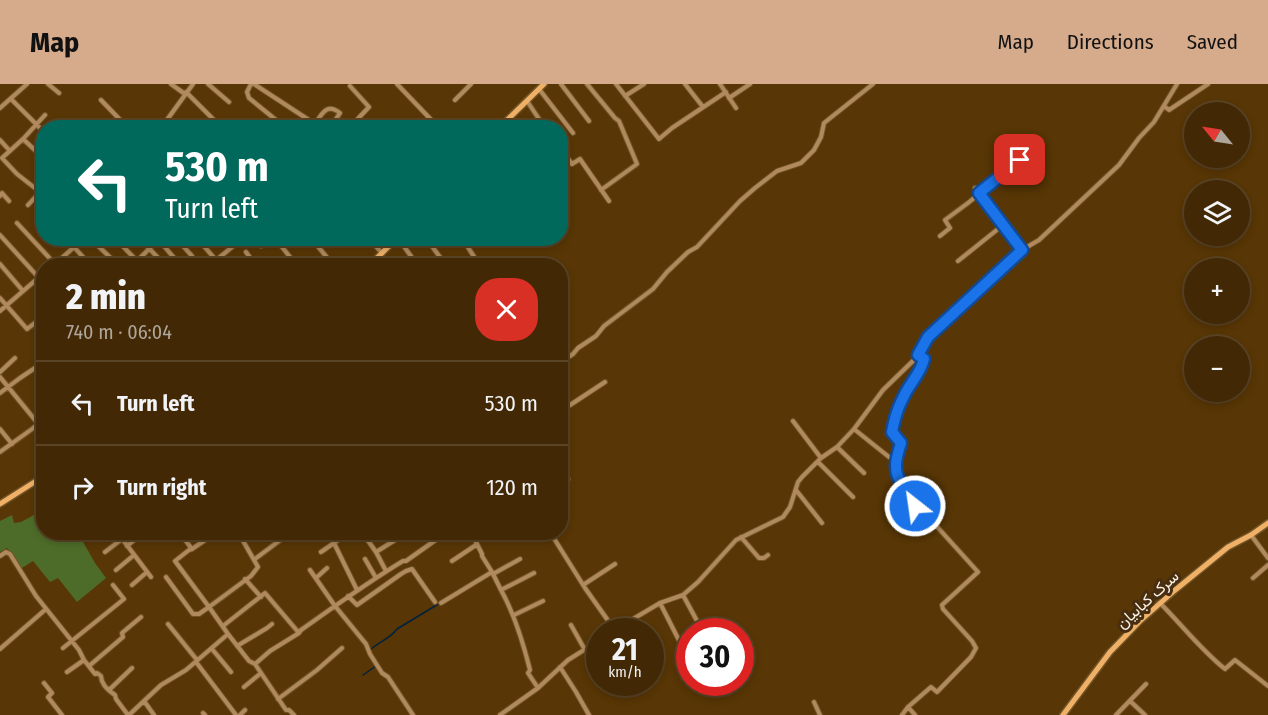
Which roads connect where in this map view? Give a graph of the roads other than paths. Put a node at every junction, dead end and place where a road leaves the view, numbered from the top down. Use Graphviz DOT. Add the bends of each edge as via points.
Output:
graph roads {
  1 [pos="27,84"];
  2 [pos="48,84"];
  3 [pos="171,84"];
  4 [pos="193,84"];
  5 [pos="208,84"];
  6 [pos="252,84"];
  7 [pos="397,84"];
  8 [pos="471,84"];
  9 [pos="534,84"];
  10 [pos="544,84"];
  11 [pos="561,84"];
  12 [pos="587,84"];
  13 [pos="616,84"];
  14 [pos="644,84"];
  15 [pos="685,84"];
  16 [pos="720,84"];
  17 [pos="750,84"];
  18 [pos="873,84"];
  19 [pos="1177,84"];
  20 [pos="1208,84"];
  21 [pos="350,86"];
  22 [pos="539,89"];
  23 [pos="726,92"];
  24 [pos="59,93"];
  25 [pos="186,93"];
  26 [pos="625,96"];
  27 [pos="11,99"];
  28 [pos="730,99"];
  29 [pos="101,100"];
  30 [pos="455,100"];
  31 [pos="526,101"];
  32 [pos="229,102"];
  33 [pos="1164,106"];
  34 [pos="703,107"];
  35 [pos="0,108"];
  36 [pos="736,108"];
  37 [pos="45,115"];
  38 [pos="40,120"];
  39 [pos="120,120"];
  40 [pos="166,120"];
  41 [pos="214,120"];
  42 [pos="276,120"];
  43 [pos="305,120"];
  44 [pos="318,120"];
  45 [pos="338,120"];
  46 [pos="357,120"];
  47 [pos="431,120"];
  48 [pos="507,120"];
  49 [pos="539,120"];
  50 [pos="563,120"];
  51 [pos="589,121"];
  52 [pos="36,125"];
  53 [pos="568,127"];
  54 [pos="573,133"];
  55 [pos="23,139"];
  56 [pos="0,140"];
  57 [pos="1035,148"];
  58 [pos="10,151"];
  59 [pos="36,151"];
  60 [pos="568,159"];
  61 [pos="36,188"];
  62 [pos="975,188"];
  63 [pos="602,190"];
  64 [pos="979,193"];
  65 [pos="0,196"];
  66 [pos="36,198"];
  67 [pos="9,201"];
  68 [pos="609,201"];
  69 [pos="28,205"];
  70 [pos="17,223"];
  71 [pos="1003,225"];
  72 [pos="0,235"];
  73 [pos="940,236"];
  74 [pos="36,245"];
  75 [pos="37,246"];
  76 [pos="98,246"];
  77 [pos="121,246"];
  78 [pos="147,246"];
  79 [pos="153,246"];
  80 [pos="165,246"];
  81 [pos="183,246"];
  82 [pos="204,246"];
  83 [pos="231,246"];
  84 [pos="281,246"];
  85 [pos="318,246"];
  86 [pos="375,246"];
  87 [pos="390,246"];
  88 [pos="74,248"];
  89 [pos="150,249"];
  90 [pos="1022,250"];
  91 [pos="246,252"];
  92 [pos="382,254"];
  93 [pos="192,256"];
  94 [pos="48,258"];
  95 [pos="62,258"];
  96 [pos="84,258"];
  97 [pos="111,258"];
  98 [pos="130,258"];
  99 [pos="141,258"];
  100 [pos="158,258"];
  101 [pos="175,258"];
  102 [pos="214,258"];
  103 [pos="216,258"];
  104 [pos="250,258"];
  105 [pos="291,258"];
  106 [pos="327,258"];
  107 [pos="378,258"];
  108 [pos="958,261"];
  109 [pos="0,264"];
  110 [pos="36,275"];
  111 [pos="36,280"];
  112 [pos="23,291"];
  113 [pos="0,298"];
  114 [pos="7,306"];
  115 [pos="0,311"];
  116 [pos="36,322"];
  117 [pos="918,355"];
  118 [pos="568,357"];
  119 [pos="15,358"];
  120 [pos="36,368"];
  121 [pos="0,372"];
  122 [pos="0,377"];
  123 [pos="605,382"];
  124 [pos="8,387"];
  125 [pos="0,393"];
  126 [pos="568,406"];
  127 [pos="36,421"];
  128 [pos="793,421"];
  129 [pos="36,425"];
  130 [pos="0,429"];
  131 [pos="854,429"];
  132 [pos="12,444"];
  133 [pos="837,447"];
  134 [pos="0,452"];
  135 [pos="889,457"];
  136 [pos="819,460"];
  137 [pos="864,473"];
  138 [pos="36,481"];
  139 [pos="796,490"];
  140 [pos="853,497"];
  141 [pos="0,504"];
  142 [pos="822,523"];
  143 [pos="1268,523"];
  144 [pos="1251,536"];
  145 [pos="741,537"];
  146 [pos="121,540"];
  147 [pos="123,540"];
  148 [pos="134,540"];
  149 [pos="185,540"];
  150 [pos="205,540"];
  151 [pos="243,540"];
  152 [pos="280,540"];
  153 [pos="338,540"];
  154 [pos="395,540"];
  155 [pos="436,540"];
  156 [pos="475,540"];
  157 [pos="555,540"];
  158 [pos="368,541"];
  159 [pos="334,543"];
  160 [pos="477,545"];
  161 [pos="127,546"];
  162 [pos="192,549"];
  163 [pos="105,552"];
  164 [pos="321,552"];
  165 [pos="376,552"];
  166 [pos="134,555"];
  167 [pos="768,555"];
  168 [pos="0,556"];
  169 [pos="1268,558"];
  170 [pos="255,559"];
  171 [pos="365,559"];
  172 [pos="520,559"];
  173 [pos="452,561"];
  174 [pos="615,564"];
  175 [pos="1268,565"];
  176 [pos="327,568"];
  177 [pos="116,570"];
  178 [pos="310,570"];
  179 [pos="147,572"];
  180 [pos="386,572"];
  181 [pos="492,573"];
  182 [pos="534,573"];
  183 [pos="166,576"];
  184 [pos="151,578"];
  185 [pos="316,578"];
  186 [pos="376,578"];
  187 [pos="245,579"];
  188 [pos="1253,579"];
  189 [pos="113,585"];
  190 [pos="132,585"];
  191 [pos="583,585"];
  192 [pos="357,590"];
  193 [pos="501,590"];
  194 [pos="683,595"];
  195 [pos="348,596"];
  196 [pos="261,597"];
  197 [pos="543,601"];
  198 [pos="435,602"];
  199 [pos="441,603"];
  200 [pos="660,603"];
  201 [pos="1160,603"];
  202 [pos="335,606"];
  203 [pos="209,607"];
  204 [pos="46,609"];
  205 [pos="514,615"];
  206 [pos="141,616"];
  207 [pos="605,618"];
  208 [pos="634,618"];
  209 [pos="695,618"];
  210 [pos="168,624"];
  211 [pos="272,624"];
  212 [pos="571,625"];
  213 [pos="224,626"];
  214 [pos="299,633"];
  215 [pos="228,634"];
  216 [pos="676,634"];
  217 [pos="72,641"];
  218 [pos="237,646"];
  219 [pos="63,648"];
  220 [pos="342,648"];
  221 [pos="0,649"];
  222 [pos="212,649"];
  223 [pos="585,650"];
  224 [pos="84,660"];
  225 [pos="196,661"];
  226 [pos="255,664"];
  227 [pos="88,666"];
  228 [pos="560,667"];
  229 [pos="132,668"];
  230 [pos="67,672"];
  231 [pos="231,672"];
  232 [pos="261,673"];
  233 [pos="44,682"];
  234 [pos="1146,684"];
  235 [pos="1268,686"];
  236 [pos="244,687"];
  237 [pos="538,688"];
  238 [pos="109,690"];
  239 [pos="278,699"];
  240 [pos="144,701"];
  241 [pos="1130,701"];
  242 [pos="814,702"];
  243 [pos="908,707"];
  244 [pos="245,710"];
  245 [pos="286,710"];
  246 [pos="62,715"];
  247 [pos="129,715"];
  248 [pos="154,715"];
  249 [pos="238,715"];
  250 [pos="282,715"];
  251 [pos="294,715"];
  252 [pos="413,715"];
  253 [pos="500,715"];
  254 [pos="589,715"];
  255 [pos="820,715"];
  256 [pos="902,715"];
  257 [pos="915,715"];
  258 [pos="1063,715"];
  259 [pos="1116,715"];
  260 [pos="1145,715"];
  1 -- 27 [label="street"];
  2 -- 24 [label="street"];
  3 -- 25 [label="street"];
  4 -- 25 [label="street"];
  5 -- 32 [label="street"];
  6 -- 42 [label="street" via="247,92 249,98"];
  6 -- 43 [label="street"];
  7 -- 47 [label="street"];
  8 -- 30 [label="street"];
  9 -- 22 [label="street"];
  10 -- 22 [label="street"];
  11 -- 51 [label="street"];
  12 -- 63 [label="street" via="619,121 637,164"];
  13 -- 26 [label="street"];
  14 -- 26 [label="street"];
  15 -- 34 [label="street"];
  16 -- 23 [label="street"];
  17 -- 28 [label="street"];
  18 -- 118 [label="street" via="824,123 814,150 801,163 777,171 755,188 653,290"];
  19 -- 33 [label="street"];
  20 -- 33 [label="street" via="1169,110"];
  21 -- 46 [label="street" via="369,107"];
  22 -- 31 [label="street"];
  22 -- 50 [label="street"];
  23 -- 28 [label="street"];
  23 -- 34 [label="street"];
  25 -- 40 [label="street"];
  25 -- 41 [label="street"];
  26 -- 34 [label="street" via="659,139"];
  27 -- 35 [label="street"];
  27 -- 52 [label="street"];
  28 -- 36 [label="street"];
  29 -- 39 [label="street"];
  31 -- 48 [label="street"];
  31 -- 49 [label="street"];
  33 -- 90 [label="street" via="1119,165 1039,240"];
  37 -- 38 [label="street"];
  44 -- 45 [label="street" via="331,108 340,113"];
  52 -- 55 [label="street"];
  53 -- 54 [label="street"];
  55 -- 58 [label="street"];
  55 -- 59 [label="street"];
  56 -- 58 [label="street"];
  57 -- 64 [label="street"];
  58 -- 61 [label="street" via="2,158"];
  60 -- 63 [label="street" via="572,164 580,159"];
  62 -- 64 [label="street"];
  63 -- 68 [label="street"];
  64 -- 71 [label="street"];
  64 -- 73 [label="street" via="945,220 950,228"];
  65 -- 67 [label="street" via="2,193"];
  66 -- 69 [label="street"];
  70 -- 74 [label="street"];
  71 -- 90 [label="street"];
  71 -- 108 [label="street"];
  72 -- 110 [label="street"];
  75 -- 94 [label="street"];
  76 -- 97 [label="street"];
  77 -- 98 [label="street"];
  78 -- 89 [label="street"];
  79 -- 89 [label="street"];
  80 -- 101 [label="street"];
  81 -- 93 [label="street"];
  82 -- 102 [label="street"];
  83 -- 103 [label="street"];
  84 -- 105 [label="street"];
  85 -- 106 [label="street"];
  86 -- 92 [label="street"];
  87 -- 92 [label="street"];
  88 -- 95 [label="street"];
  88 -- 96 [label="street"];
  89 -- 99 [label="street"];
  89 -- 100 [label="street"];
  90 -- 117 [label="street" via="928,337"];
  91 -- 104 [label="street"];
  92 -- 107 [label="street"];
  109 -- 112 [label="street"];
  111 -- 112 [label="street"];
  112 -- 114 [label="street"];
  113 -- 114 [label="street"];
  114 -- 115 [label="street"];
  114 -- 116 [label="street" via="27,329"];
  117 -- 131 [label="street" via="883,390"];
  117 -- 243 [label="street" via="924,359 922,367 895,414 892,432 901,443 895,460 897,476 915,506 978,572 942,605 976,648 937,692 931,687"];
  119 -- 121 [label="street"];
  120 -- 124 [label="street"];
  122 -- 124 [label="street"];
  123 -- 126 [label="street"];
  124 -- 125 [label="street"];
  124 -- 127 [label="street"];
  128 -- 136 [label="street"];
  129 -- 132 [label="street"];
  130 -- 132 [label="street"];
  131 -- 133 [label="street"];
  131 -- 135 [label="street"];
  132 -- 134 [label="street"];
  133 -- 136 [label="street"];
  133 -- 137 [label="street"];
  136 -- 139 [label="street" via="798,482"];
  136 -- 140 [label="street"];
  138 -- 141 [label="street"];
  139 -- 142 [label="street"];
  139 -- 145 [label="street" via="783,517"];
  143 -- 144 [label="street, سرک کبابیان"];
  144 -- 169 [label="street"];
  144 -- 201 [label="street, سرک کبابیان" via="1228,547"];
  145 -- 167 [label="street" via="759,558"];
  145 -- 194 [label="street"];
  146 -- 163 [label="street"];
  147 -- 161 [label="street"];
  148 -- 161 [label="street"];
  149 -- 162 [label="street"];
  150 -- 162 [label="street"];
  151 -- 170 [label="street"];
  152 -- 170 [label="street"];
  153 -- 159 [label="street"];
  154 -- 165 [label="street"];
  155 -- 180 [label="street"];
  156 -- 160 [label="street"];
  157 -- 191 [label="street"];
  158 -- 165 [label="street"];
  159 -- 164 [label="street"];
  159 -- 192 [label="street"];
  160 -- 173 [label="street"];
  160 -- 181 [label="street"];
  161 -- 166 [label="street"];
  162 -- 203 [label="street" via="175,561"];
  165 -- 180 [label="street"];
  166 -- 177 [label="street"];
  166 -- 179 [label="street"];
  168 -- 204 [label="street" via="10,554"];
  170 -- 187 [label="street" via="258,567"];
  171 -- 186 [label="street"];
  172 -- 181 [label="street"];
  174 -- 191 [label="street"];
  175 -- 188 [label="street"];
  176 -- 185 [label="street"];
  178 -- 185 [label="street"];
  179 -- 184 [label="street"];
  179 -- 190 [label="street"];
  180 -- 186 [label="street"];
  181 -- 193 [label="street"];
  181 -- 199 [label="street"];
  182 -- 193 [label="street"];
  183 -- 203 [label="street" via="194,614"];
  185 -- 202 [label="street"];
  186 -- 192 [label="street"];
  187 -- 196 [label="street"];
  187 -- 203 [label="street"];
  189 -- 217 [label="street" via="124,599"];
  191 -- 207 [label="street"];
  192 -- 195 [label="street"];
  193 -- 205 [label="street"];
  194 -- 200 [label="street"];
  194 -- 209 [label="street"];
  195 -- 198 [label="street" via="357,605 412,569"];
  195 -- 202 [label="street"];
  196 -- 213 [label="street"];
  196 -- 214 [label="street" via="265,593"];
  197 -- 205 [label="street"];
  200 -- 208 [label="street"];
  200 -- 216 [label="street"];
  201 -- 235 [label="street" via="1208,656 1225,669 1235,660"];
  201 -- 258 [label="street, سرک کبابیان" via="1110,652"];
  202 -- 214 [label="street"];
  202 -- 252 [label="street" via="366,644"];
  203 -- 213 [label="street"];
  204 -- 217 [label="street"];
  204 -- 221 [label="street"];
  205 -- 237 [label="street" via="528,673"];
  206 -- 227 [label="street"];
  210 -- 225 [label="street"];
  211 -- 218 [label="street"];
  212 -- 223 [label="street"];
  213 -- 215 [label="street"];
  214 -- 226 [label="street"];
  215 -- 218 [label="street"];
  215 -- 222 [label="street"];
  217 -- 219 [label="street"];
  217 -- 224 [label="street"];
  218 -- 226 [label="street"];
  220 -- 239 [label="street"];
  222 -- 225 [label="street"];
  222 -- 231 [label="street"];
  223 -- 228 [label="street"];
  224 -- 227 [label="street"];
  224 -- 230 [label="street"];
  225 -- 240 [label="street"];
  225 -- 249 [label="street"];
  226 -- 232 [label="street"];
  227 -- 238 [label="street"];
  228 -- 237 [label="street"];
  228 -- 254 [label="street"];
  229 -- 238 [label="street"];
  232 -- 236 [label="street"];
  232 -- 239 [label="street"];
  233 -- 246 [label="street" via="52,693 48,697"];
  234 -- 241 [label="street"];
  237 -- 253 [label="street"];
  238 -- 247 [label="street"];
  239 -- 245 [label="street"];
  240 -- 247 [label="street"];
  240 -- 248 [label="street"];
  241 -- 259 [label="street"];
  241 -- 260 [label="street"];
  242 -- 255 [label="street"];
  243 -- 256 [label="street"];
  243 -- 257 [label="street"];
  244 -- 249 [label="street"];
  245 -- 250 [label="street"];
  245 -- 251 [label="street"];
}
